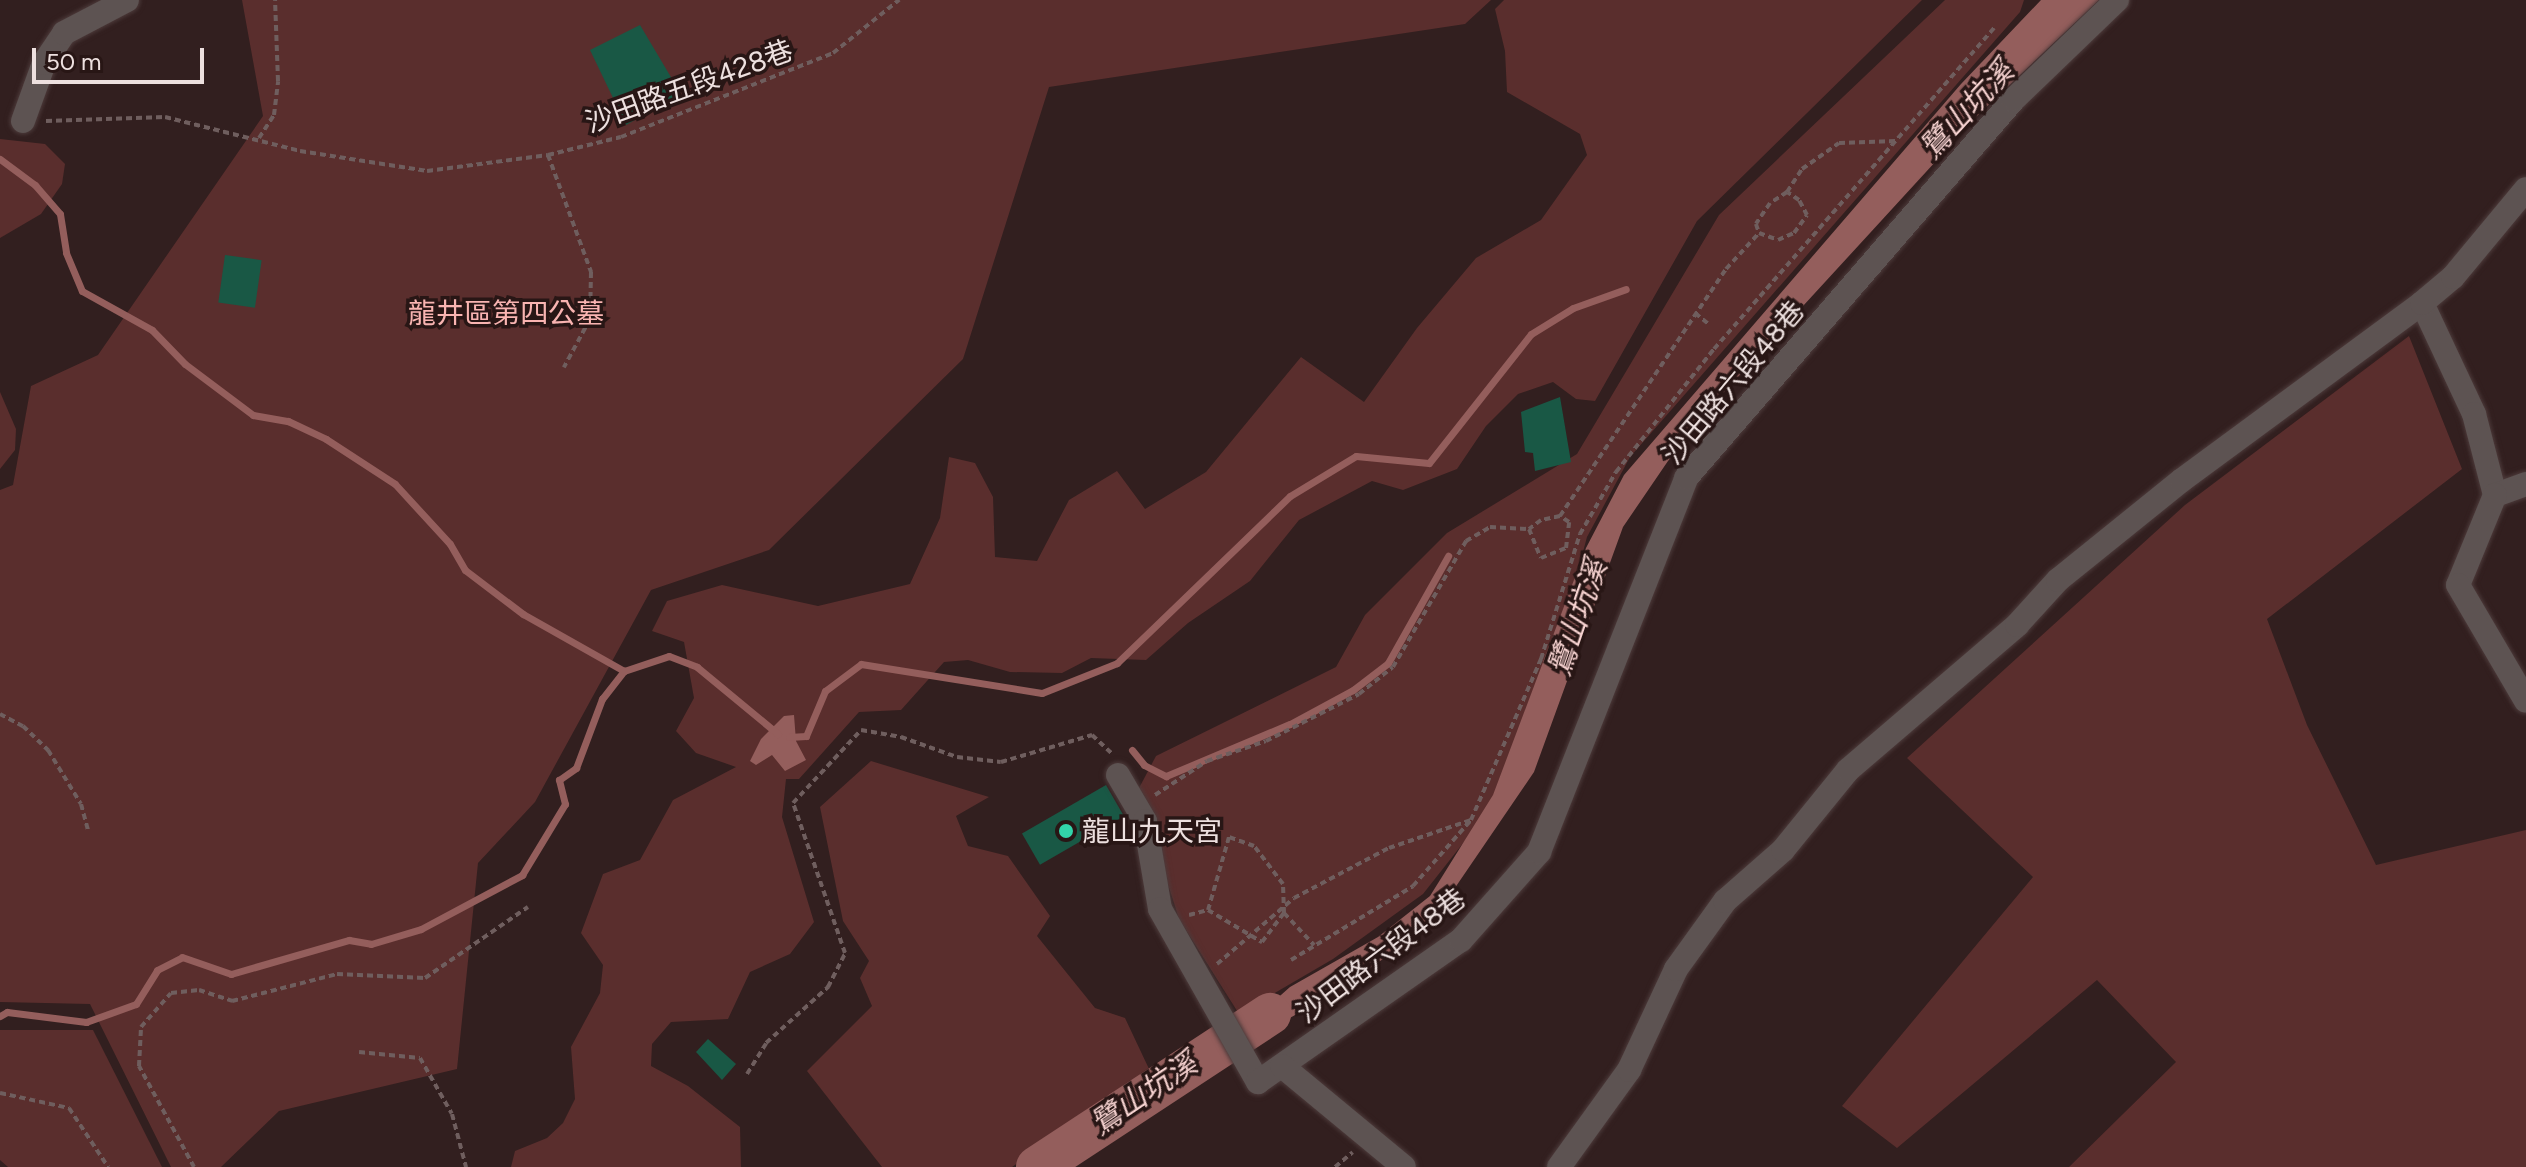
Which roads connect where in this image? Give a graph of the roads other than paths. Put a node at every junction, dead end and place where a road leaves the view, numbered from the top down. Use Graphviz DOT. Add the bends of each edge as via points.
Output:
graph roads {
  1 [pos="127,0"];
  2 [pos="2117,0"];
  3 [pos="23,121"];
  4 [pos="2526,189"];
  5 [pos="2422,303"];
  6 [pos="2526,484"];
  7 [pos="2495,495"];
  8 [pos="2526,701"];
  9 [pos="1118,775"];
  10 [pos="1282,1066"];
  11 [pos="1404,1167"];
  12 [pos="1559,1167"];
  1 -- 3 [label="street" via="64,33 44,63"];
  2 -- 10 [label="street, 沙田路六段48巷" via="2014,99 1686,478 1539,852 1461,940"];
  4 -- 5 [label="street" via="2453,277"];
  5 -- 7 [label="street" via="2474,414"];
  5 -- 12 [label="street" via="2182,480 2058,580 2017,625 1848,770 1783,850 1725,901 1676,969 1629,1070"];
  6 -- 7 [label="street"];
  7 -- 8 [label="street" via="2458,585"];
  9 -- 10 [label="street, 沙田路六段48巷" via="1139,810 1168,922 1258,1082"];
  10 -- 11 [label="street"];
}
